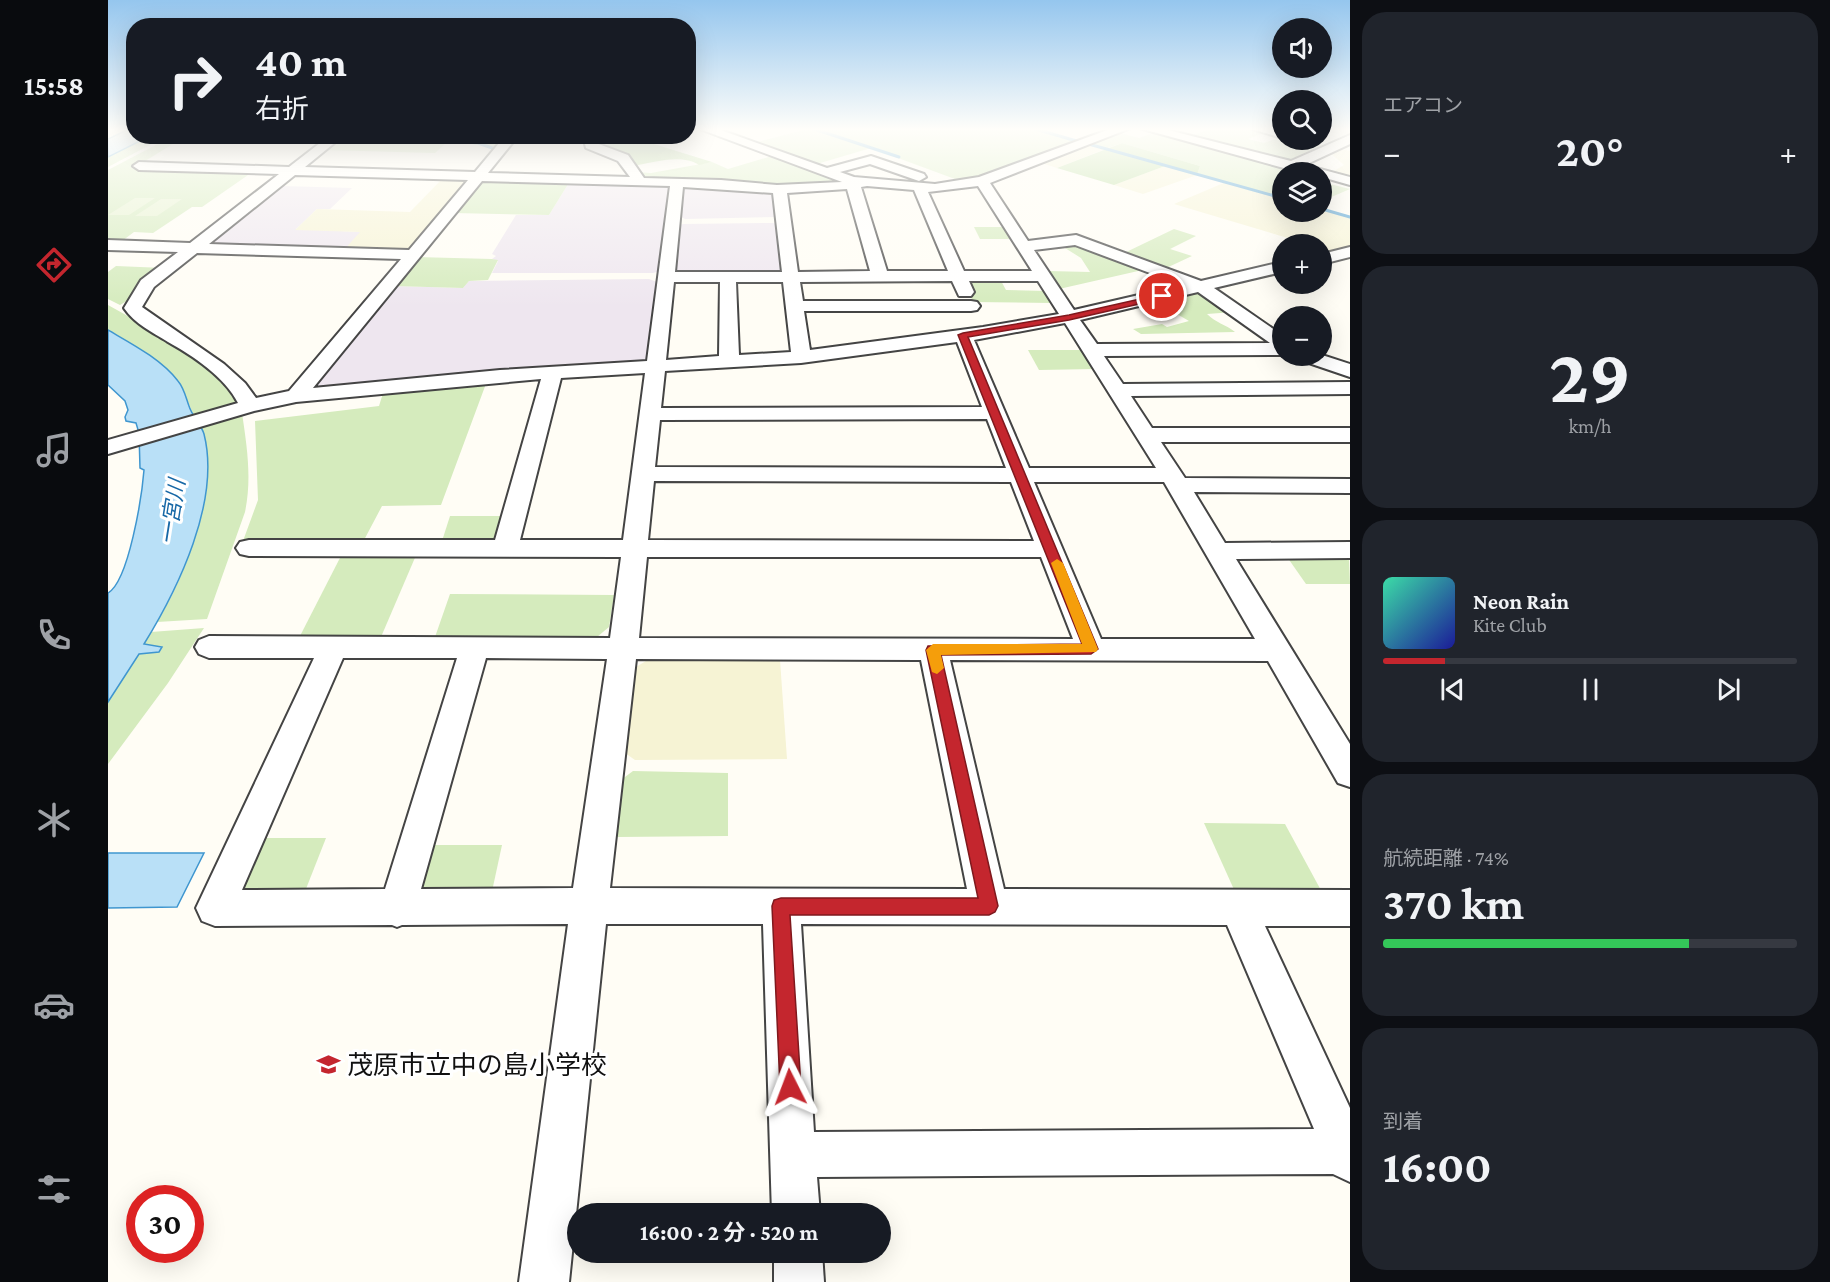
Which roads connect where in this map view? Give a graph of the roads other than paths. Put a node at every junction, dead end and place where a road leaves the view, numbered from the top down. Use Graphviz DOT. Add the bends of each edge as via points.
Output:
graph roads {
  1 [pos="272,188"];
  2 [pos="469,188"];
  3 [pos="677,188"];
  4 [pos="753,188"];
  5 [pos="836,188"];
  6 [pos="861,188"];
  7 [pos="920,188"];
  8 [pos="925,188"];
  9 [pos="986,188"];
  10 [pos="780,191"];
  11 [pos="108,245"];
  12 [pos="1024,246"];
  13 [pos="194,248"];
  14 [pos="414,255"];
  15 [pos="1272,270"];
  16 [pos="1042,276"];
  17 [pos="667,277"];
  18 [pos="728,277"];
  19 [pos="790,277"];
  20 [pos="880,277"];
  21 [pos="958,277"];
  22 [pos="1202,287"];
  23 [pos="794,306"];
  24 [pos="971,306"];
  25 [pos="1069,317"];
  26 [pos="973,334"];
  27 [pos="1272,336"];
  28 [pos="1272,349"];
  29 [pos="1091,350"];
  30 [pos="801,357"];
  31 [pos="729,363"];
  32 [pos="1332,365"];
  33 [pos="656,366"];
  34 [pos="1331,366"];
  35 [pos="1350,371"];
  36 [pos="553,372"];
  37 [pos="1350,388"];
  38 [pos="1116,390"];
  39 [pos="296,396"];
  40 [pos="250,406"];
  41 [pos="996,413"];
  42 [pos="651,414"];
  43 [pos="1145,435"];
  44 [pos="1350,435"];
  45 [pos="108,447"];
  46 [pos="644,474"];
  47 [pos="1021,475"];
  48 [pos="1174,480"];
  49 [pos="1350,486"];
  50 [pos="249,548"];
  51 [pos="635,548"];
  52 [pos="505,549"];
  53 [pos="1051,549"];
  54 [pos="1217,551"];
  55 [pos="1349,552"];
  56 [pos="209,647"];
  57 [pos="333,649"];
  58 [pos="474,649"];
  59 [pos="623,649"];
  60 [pos="1091,649"];
  61 [pos="933,650"];
  62 [pos="1275,650"];
  63 [pos="1350,773"];
  64 [pos="589,906"];
  65 [pos="781,906"];
  66 [pos="989,906"];
  67 [pos="1238,908"];
  68 [pos="1350,908"];
  69 [pos="396,909"];
  70 [pos="794,1155"];
  71 [pos="1348,1155"];
  72 [pos="796,1203"];
  73 [pos="798,1263"];
  74 [pos="544,1282"];
  75 [pos="799,1282"];
  1 -- 13 [label="street"];
  2 -- 14 [label="street"];
  3 -- 17 [label="street"];
  4 -- 10 [label="street"];
  5 -- 10 [label="street"];
  6 -- 20 [label="street"];
  7 -- 8 [label="street"];
  7 -- 21 [label="street"];
  9 -- 12 [label="street"];
  10 -- 19 [label="street"];
  11 -- 13 [label="street"];
  12 -- 16 [label="street"];
  12 -- 22 [label="street" via="1076,240"];
  13 -- 14 [label="street"];
  13 -- 40 [label="street" via="147,284 133,308 141,318 207,362 246,396"];
  14 -- 39 [label="street"];
  15 -- 22 [label="street"];
  16 -- 21 [label="street"];
  16 -- 25 [label="street"];
  17 -- 18 [label="street"];
  17 -- 33 [label="street"];
  18 -- 19 [label="street"];
  18 -- 31 [label="street"];
  19 -- 20 [label="street"];
  19 -- 23 [label="street"];
  20 -- 21 [label="street"];
  21 -- 24 [label="street"];
  22 -- 25 [label="street"];
  22 -- 27 [label="street"];
  23 -- 24 [label="street"];
  23 -- 30 [label="street"];
  24 -- 26 [label="street"];
  25 -- 26 [label="street"];
  25 -- 29 [label="street"];
  26 -- 30 [label="street"];
  26 -- 41 [label="street"];
  28 -- 29 [label="street"];
  29 -- 38 [label="street"];
  30 -- 31 [label="street"];
  31 -- 33 [label="street"];
  32 -- 35 [label="street"];
  33 -- 36 [label="street"];
  33 -- 42 [label="street"];
  34 -- 37 [label="street"];
  36 -- 39 [label="street"];
  36 -- 52 [label="street"];
  37 -- 38 [label="street"];
  38 -- 43 [label="street"];
  39 -- 40 [label="street"];
  40 -- 45 [label="street"];
  41 -- 42 [label="street"];
  41 -- 47 [label="street"];
  42 -- 46 [label="street"];
  43 -- 44 [label="street"];
  43 -- 48 [label="street"];
  46 -- 47 [label="street"];
  46 -- 51 [label="street"];
  47 -- 48 [label="street"];
  47 -- 53 [label="street"];
  48 -- 49 [label="street"];
  48 -- 54 [label="street"];
  50 -- 52 [label="street"];
  51 -- 52 [label="street"];
  51 -- 53 [label="street"];
  51 -- 59 [label="street"];
  53 -- 60 [label="street"];
  54 -- 55 [label="street"];
  54 -- 62 [label="street"];
  56 -- 57 [label="street"];
  57 -- 58 [label="street"];
  57 -- 69 [label="street" via="215,908"];
  58 -- 59 [label="street"];
  58 -- 69 [label="street"];
  59 -- 61 [label="street"];
  59 -- 64 [label="street"];
  60 -- 61 [label="street"];
  60 -- 62 [label="street"];
  61 -- 66 [label="street"];
  62 -- 63 [label="street"];
  64 -- 65 [label="street"];
  64 -- 69 [label="street"];
  64 -- 74 [label="street"];
  65 -- 66 [label="street"];
  65 -- 70 [label="street"];
  66 -- 67 [label="street"];
  67 -- 68 [label="street"];
  67 -- 71 [label="street"];
  70 -- 71 [label="street"];
  70 -- 72 [label="street"];
  73 -- 75 [label="street"];
}
